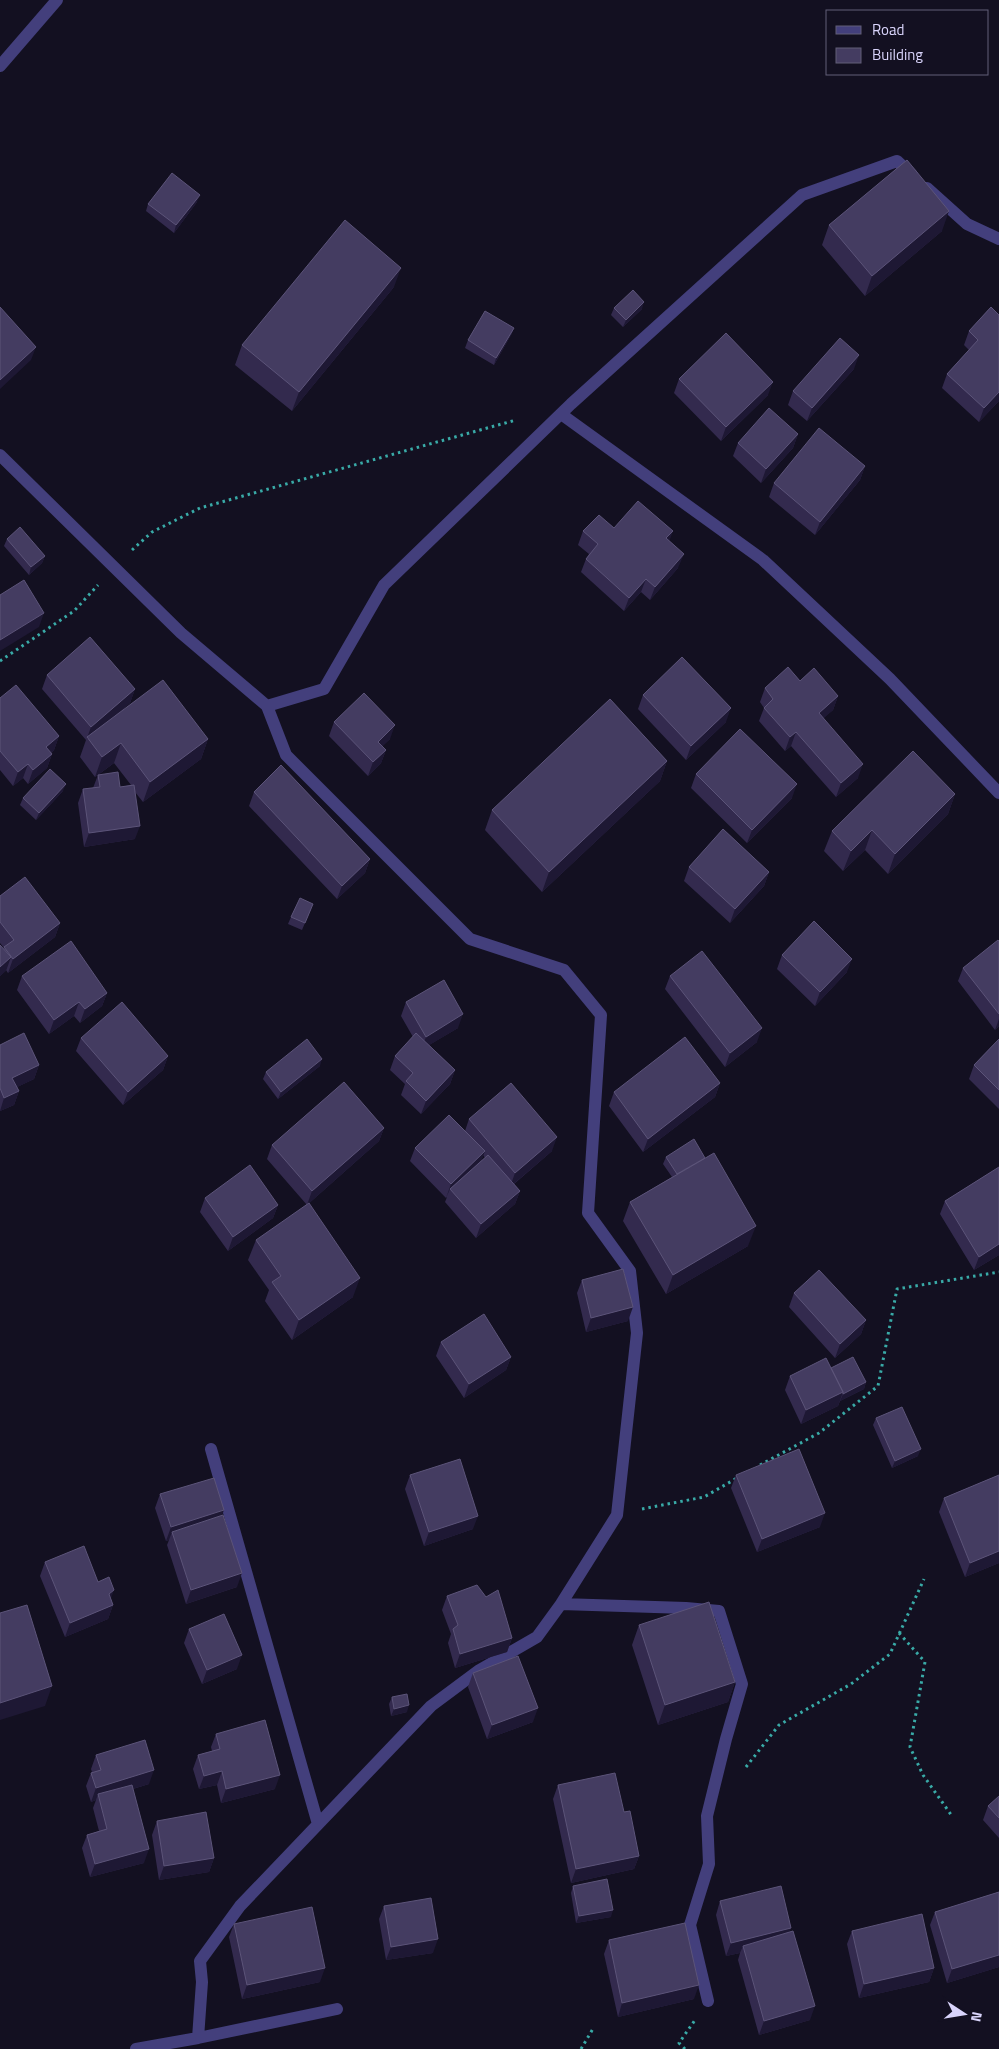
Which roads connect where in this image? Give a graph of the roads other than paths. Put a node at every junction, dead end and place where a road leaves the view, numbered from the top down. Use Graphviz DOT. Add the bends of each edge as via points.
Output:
graph roads {
  1 [pos="57,0"];
  2 [pos="0,66"];
  3 [pos="999,239"];
  4 [pos="560,414"];
  5 [pos="0,455"];
  6 [pos="267,706"];
  7 [pos="999,793"];
  8 [pos="211,1448"];
  9 [pos="561,1604"];
  10 [pos="318,1824"];
  11 [pos="708,2002"];
  12 [pos="337,2009"];
  13 [pos="198,2038"];
  14 [pos="136,2049"];
  1 -- 2 [label="street"];
  3 -- 4 [label="street" via="967,224 897,161 802,195"];
  4 -- 6 [label="street" via="384,585 324,689"];
  4 -- 7 [label="street" via="763,560 890,679"];
  5 -- 6 [label="street" via="181,633"];
  6 -- 9 [label="street" via="286,755 470,939 564,970 601,1015 588,1213 630,1271 636,1333 617,1515"];
  8 -- 10 [label="street"];
  9 -- 10 [label="street" via="537,1637 478,1671 431,1706"];
  9 -- 11 [label="street" via="719,1612 742,1684 707,1816 709,1864 690,1925"];
  10 -- 13 [label="street" via="240,1906 200,1961 202,1982"];
  12 -- 13 [label="street"];
  13 -- 14 [label="street"];
}
